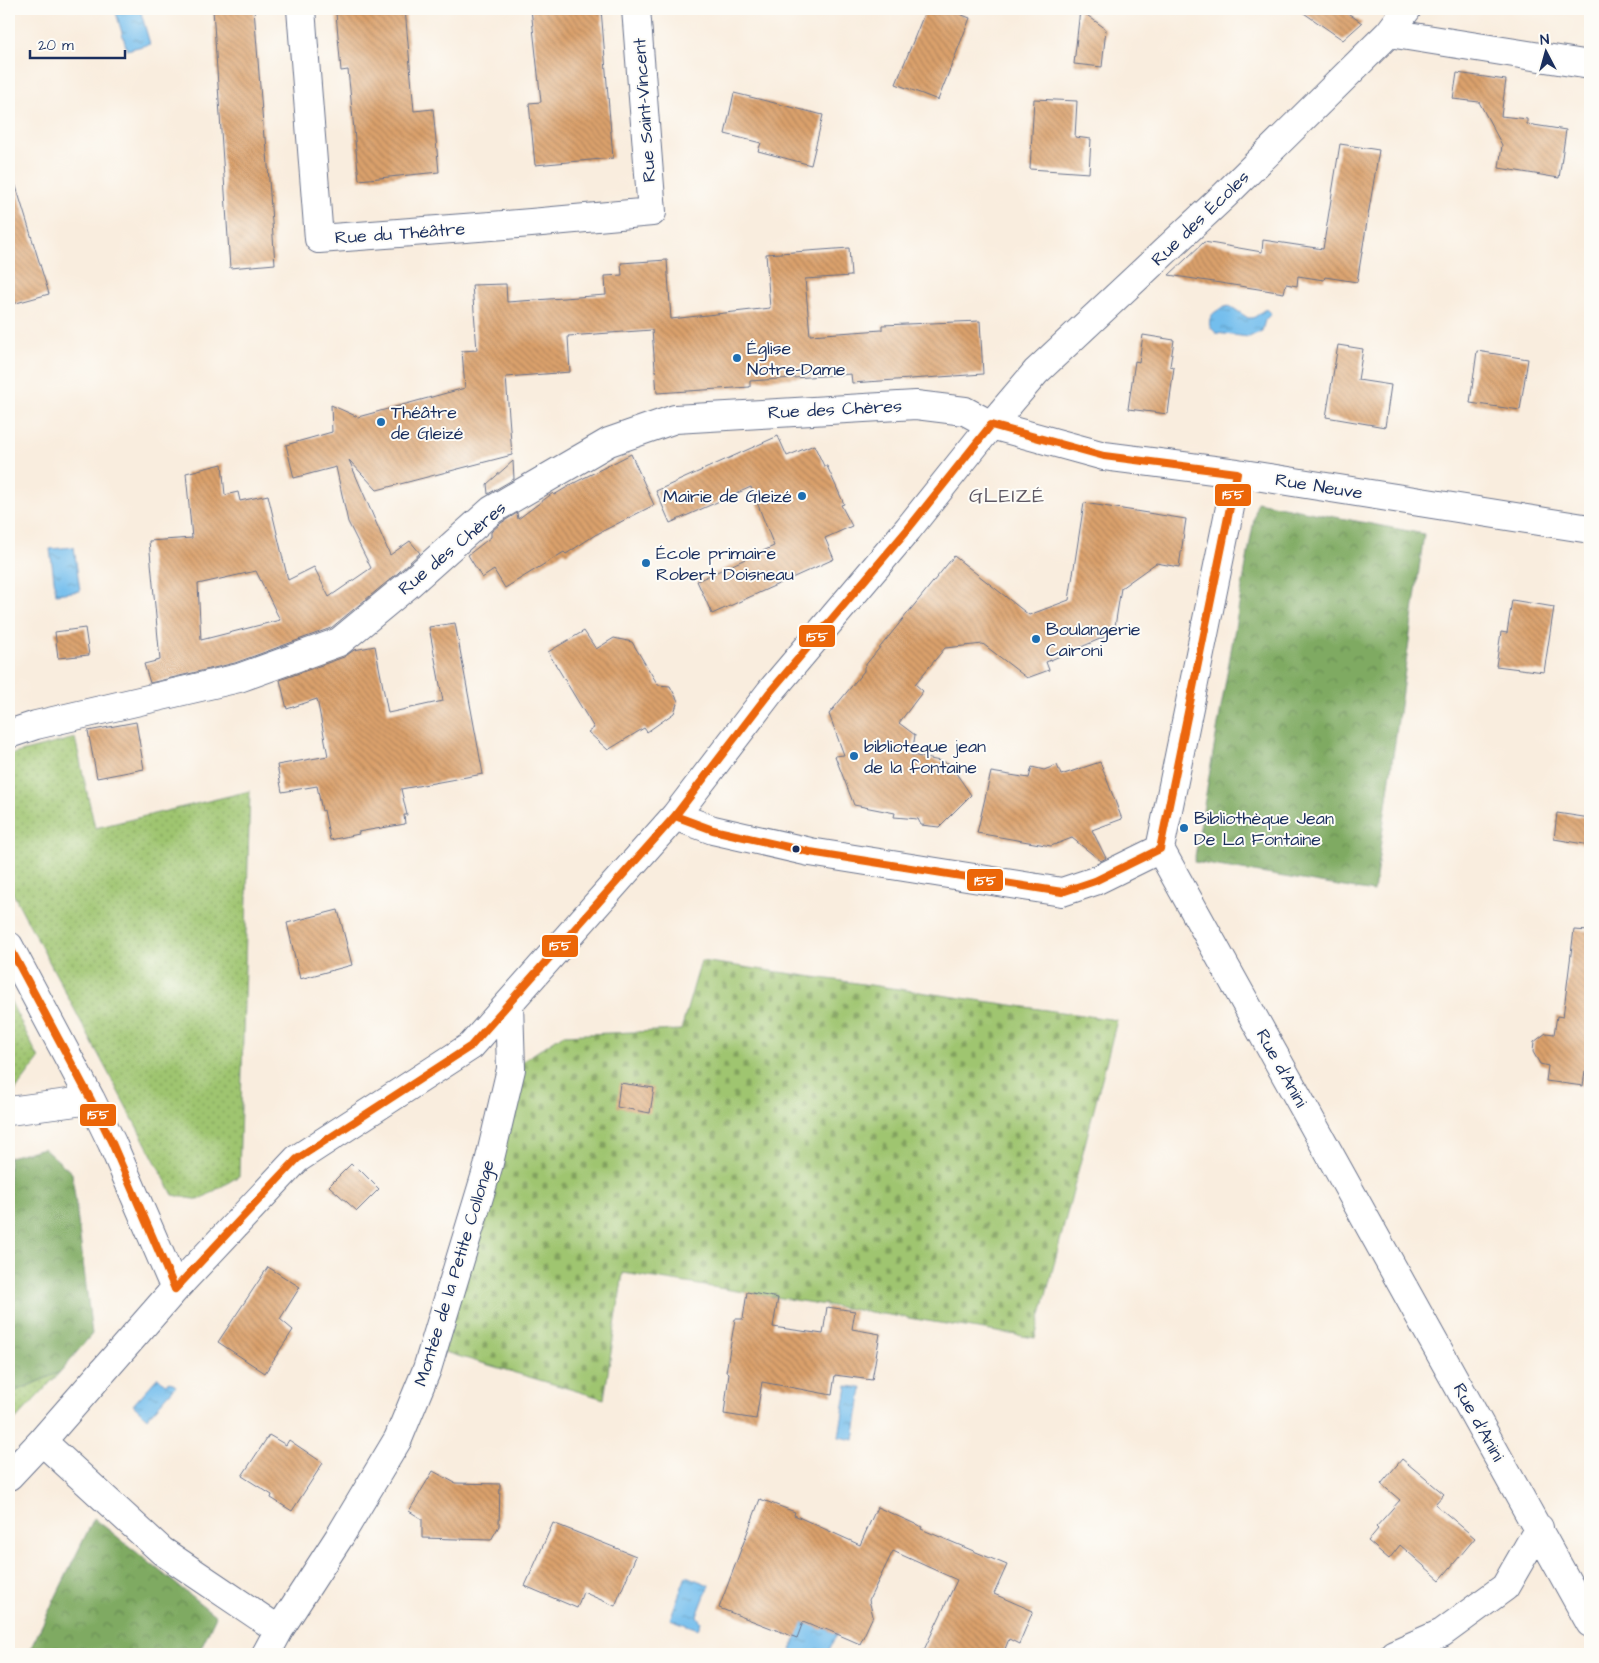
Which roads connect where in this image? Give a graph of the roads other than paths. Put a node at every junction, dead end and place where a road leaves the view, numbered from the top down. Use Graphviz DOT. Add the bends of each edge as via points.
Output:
graph roads {
  1 [pos="301,9"];
  2 [pos="636,9"];
  3 [pos="1407,9"];
  4 [pos="1389,33"];
  5 [pos="1590,65"];
  6 [pos="652,212"];
  7 [pos="991,425"];
  8 [pos="1237,474"];
  9 [pos="1590,529"];
  10 [pos="9,734"];
  11 [pos="675,816"];
  12 [pos="1160,848"];
  13 [pos="9,946"];
  14 [pos="509,1004"];
  15 [pos="90,1100"];
  16 [pos="9,1111"];
  17 [pos="175,1289"];
  18 [pos="42,1441"];
  19 [pos="9,1476"];
  20 [pos="1539,1528"];
  21 [pos="1590,1623"];
  22 [pos="279,1630"];
  23 [pos="266,1654"];
  24 [pos="1394,1654"];
  1 -- 6 [label="street, Rue du Théâtre" via="319,239"];
  2 -- 6 [label="street, Rue Saint-Vincent"];
  3 -- 4 [label="street, Rue des Écoles"];
  4 -- 5 [label="street"];
  4 -- 7 [label="street, Rue des Écoles" via="1225,196 1036,372"];
  7 -- 8 [label="street, Rue Neuve" via="1104,456"];
  7 -- 10 [label="street, Rue des Chères" via="965,411 916,404 675,419 609,442 492,510 339,642 239,678"];
  7 -- 11 [label="street, Rue des Écoles" via="770,692"];
  8 -- 9 [label="street, Rue Neuve"];
  8 -- 12 [label="street"];
  11 -- 12 [label="street" via="713,830 810,852 1062,892 1095,881"];
  11 -- 14 [label="street"];
  12 -- 20 [label="street, Rue d'Anini"];
  13 -- 15 [label="street"];
  14 -- 17 [label="street" via="471,1046 297,1159"];
  14 -- 22 [label="street, Montée de la Petite Collonge" via="511,1069 488,1167 427,1369 398,1439"];
  15 -- 16 [label="street"];
  15 -- 17 [label="street"];
  17 -- 18 [label="street"];
  18 -- 19 [label="street"];
  18 -- 22 [label="street" via="162,1551"];
  20 -- 21 [label="street, Rue d'Anini"];
  20 -- 24 [label="street" via="1505,1587 1442,1632"];
  22 -- 23 [label="street, Montée de la Petite Collonge"];
}
